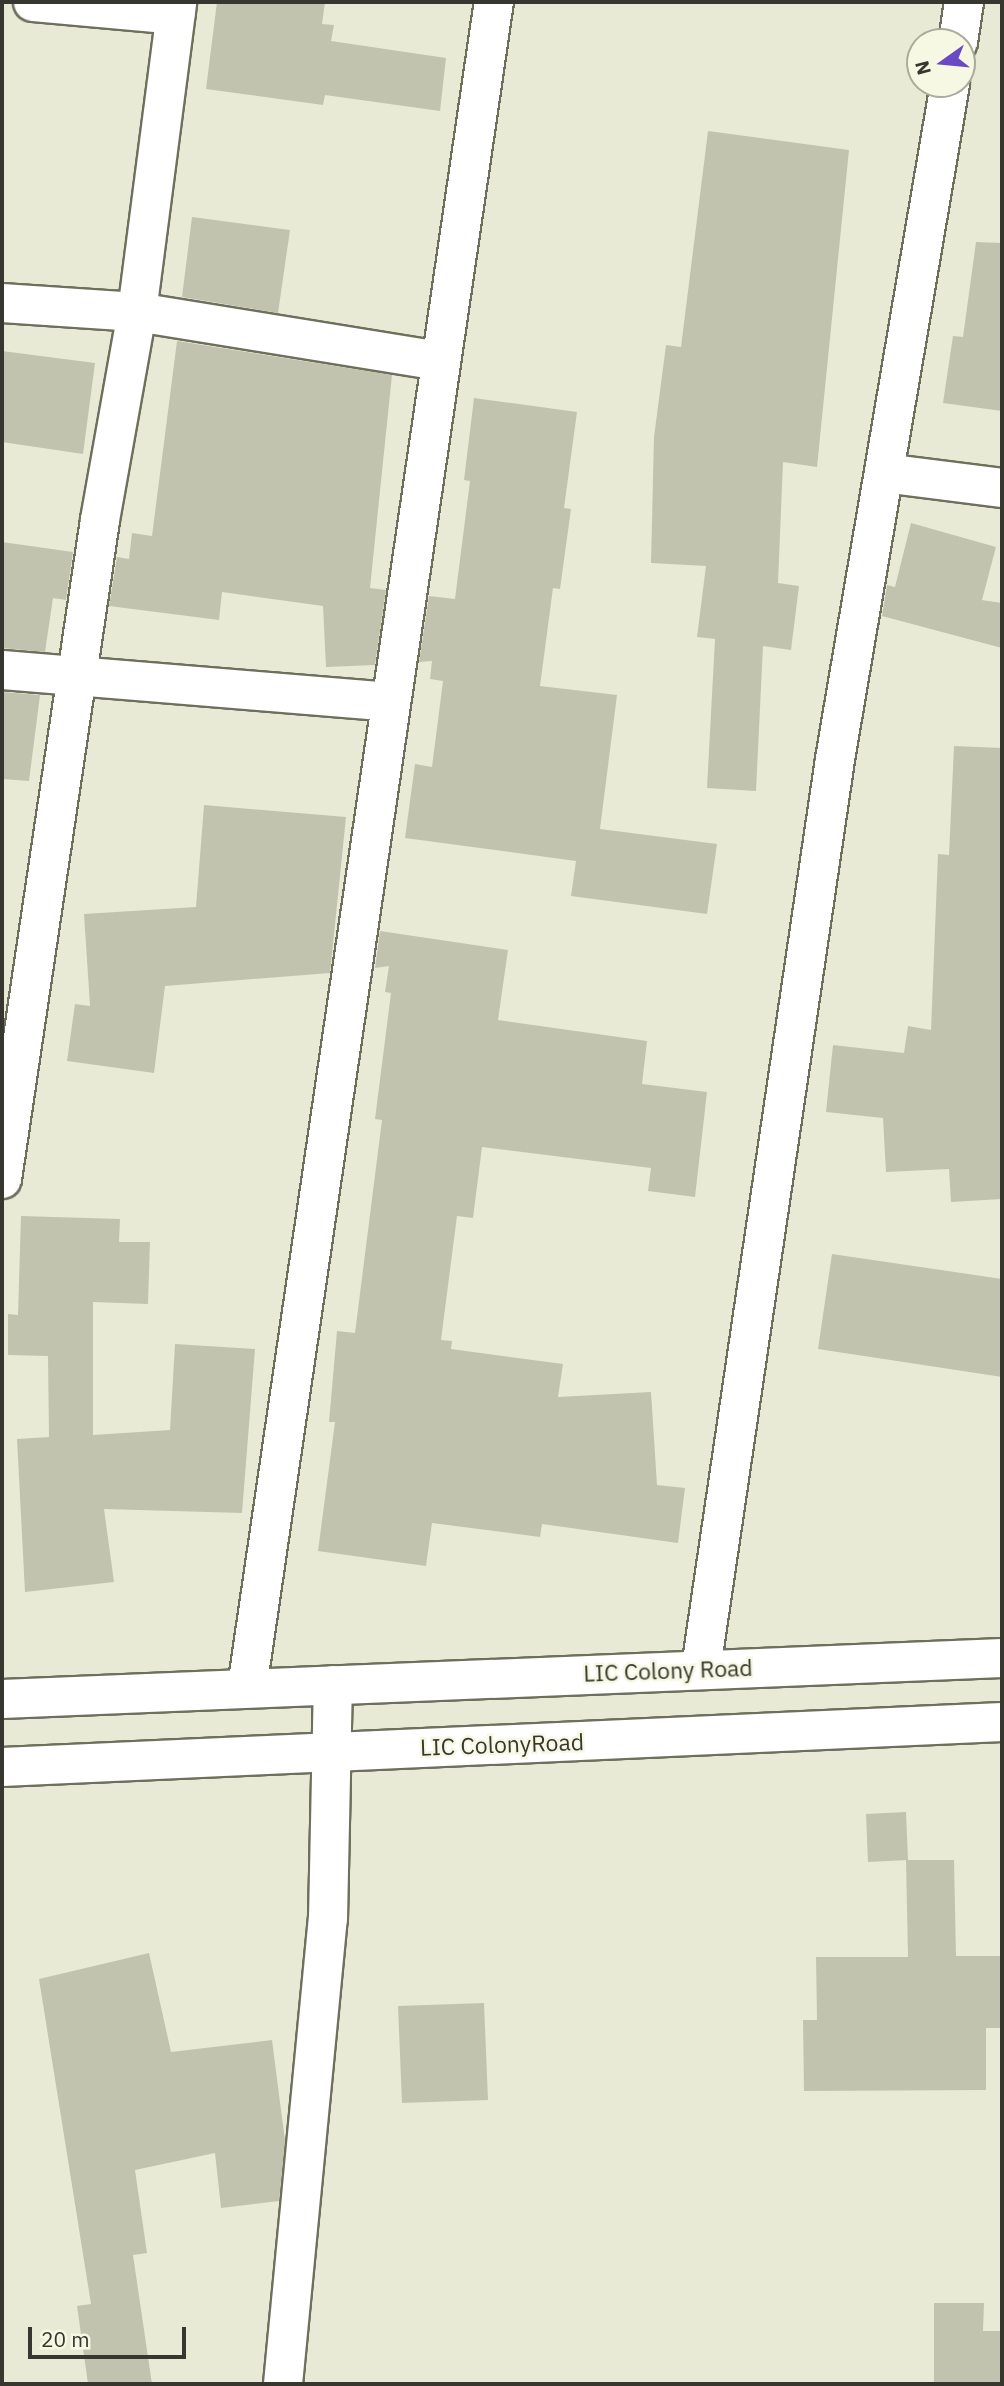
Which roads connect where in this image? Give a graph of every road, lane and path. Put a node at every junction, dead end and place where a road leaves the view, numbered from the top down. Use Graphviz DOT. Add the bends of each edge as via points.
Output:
graph roads {
  1 [pos="33,2"];
  2 [pos="494,2"];
  3 [pos="964,2"];
  4 [pos="176,8"];
  5 [pos="960,28"];
  6 [pos="948,98"];
  7 [pos="2,303"];
  8 [pos="137,312"];
  9 [pos="441,361"];
  10 [pos="884,473"];
  11 [pos="1002,488"];
  12 [pos="2,670"];
  13 [pos="78,678"];
  14 [pos="390,702"];
  15 [pos="2,1179"];
  16 [pos="1002,1658"];
  17 [pos="701,1668"];
  18 [pos="333,1685"];
  19 [pos="247,1688"];
  20 [pos="2,1699"];
  21 [pos="1002,1722"];
  22 [pos="332,1751"];
  23 [pos="2,1767"];
  24 [pos="283,2384"];
  1 -- 4 [label="street"];
  2 -- 9 [label="street"];
  3 -- 5 [label="street"];
  4 -- 8 [label="street"];
  6 -- 10 [label="street"];
  7 -- 8 [label="street"];
  8 -- 9 [label="street"];
  8 -- 13 [label="street"];
  9 -- 14 [label="street"];
  10 -- 11 [label="street"];
  10 -- 17 [label="street" via="835,759"];
  12 -- 13 [label="street"];
  13 -- 14 [label="street"];
  13 -- 15 [label="street"];
  14 -- 19 [label="street"];
  16 -- 17 [label="street, LIC Colony Road"];
  17 -- 18 [label="street, LIC Colony Road"];
  18 -- 19 [label="street"];
  18 -- 22 [label="street"];
  19 -- 20 [label="street"];
  21 -- 22 [label="street, LIC ColonyRoad"];
  22 -- 23 [label="street, LIC ColonyRoad"];
  22 -- 24 [label="street" via="328,1919"];
}
